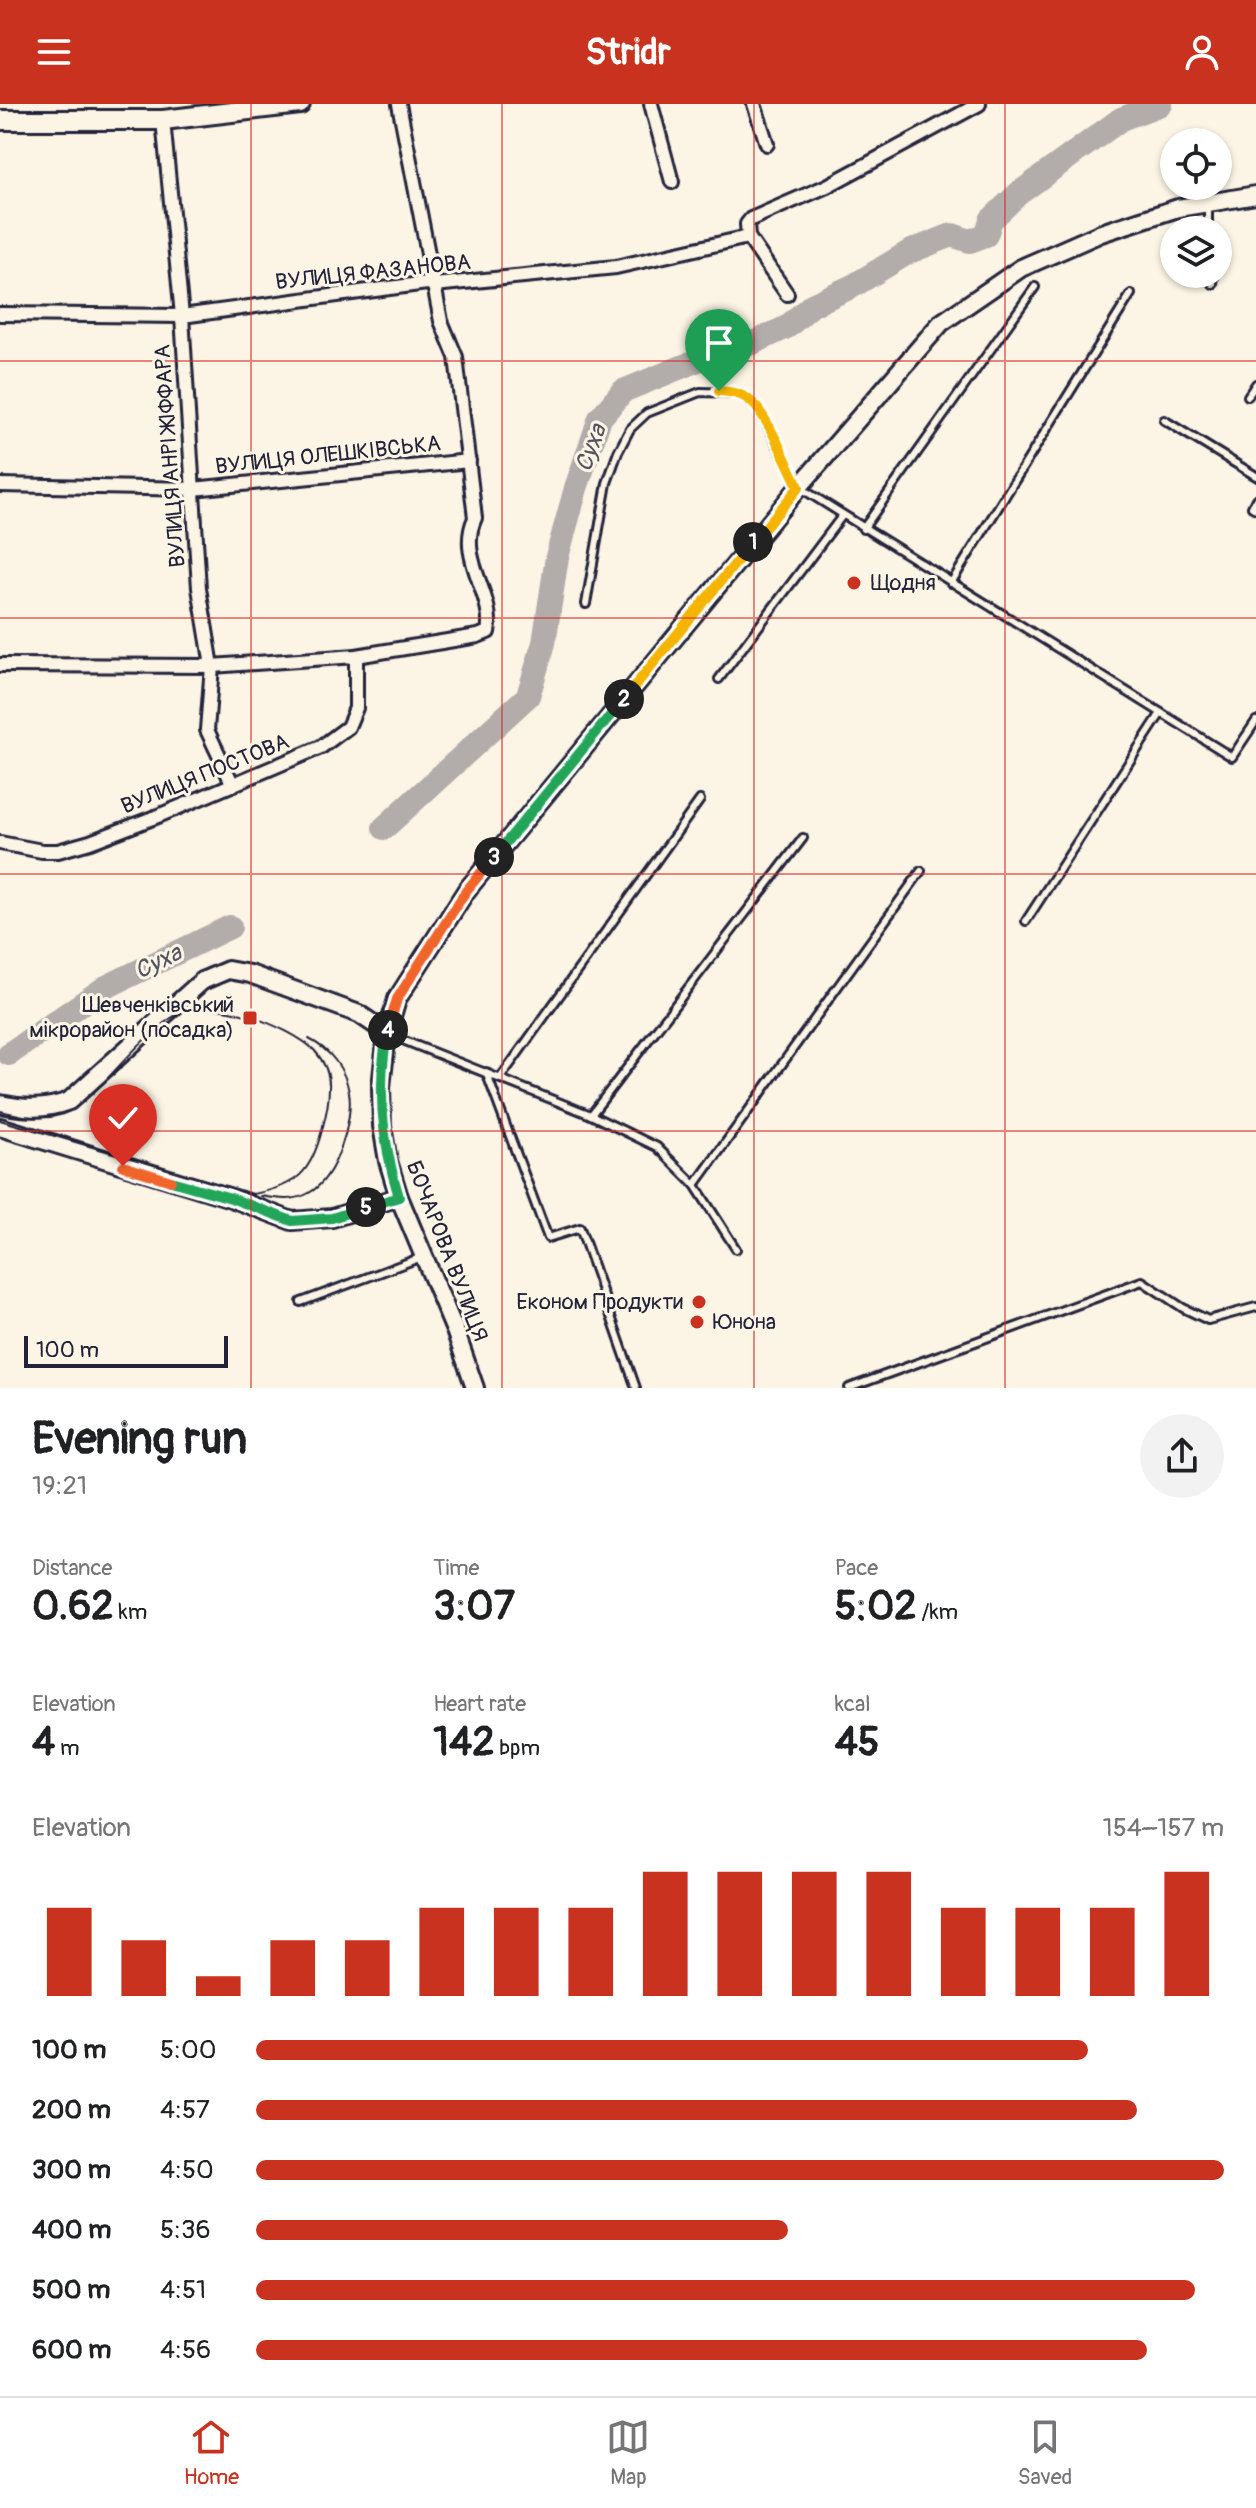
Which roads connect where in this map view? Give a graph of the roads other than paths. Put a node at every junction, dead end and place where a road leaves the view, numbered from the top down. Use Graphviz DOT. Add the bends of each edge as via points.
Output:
graph roads {
  1 [pos="300,104"];
  2 [pos="399,104"];
  3 [pos="651,104"];
  4 [pos="754,104"];
  5 [pos="979,104"];
  6 [pos="0,120"];
  7 [pos="163,120"];
  8 [pos="767,144"];
  9 [pos="672,182"];
  10 [pos="1256,195"];
  11 [pos="1208,203"];
  12 [pos="1208,216"];
  13 [pos="748,237"];
  14 [pos="434,285"];
  15 [pos="1035,287"];
  16 [pos="787,294"];
  17 [pos="1131,294"];
  18 [pos="0,314"];
  19 [pos="182,316"];
  20 [pos="1256,384"];
  21 [pos="1248,396"];
  22 [pos="1164,420"];
  23 [pos="469,461"];
  24 [pos="1256,476"];
  25 [pos="0,485"];
  26 [pos="799,487"];
  27 [pos="193,489"];
  28 [pos="1256,499"];
  29 [pos="1256,509"];
  30 [pos="842,516"];
  31 [pos="863,529"];
  32 [pos="951,583"];
  33 [pos="586,604"];
  34 [pos="356,656"];
  35 [pos="0,665"];
  36 [pos="212,666"];
  37 [pos="719,679"];
  38 [pos="1161,713"];
  39 [pos="1256,721"];
  40 [pos="233,785"];
  41 [pos="700,800"];
  42 [pos="803,838"];
  43 [pos="0,843"];
  44 [pos="921,871"];
  45 [pos="1026,921"];
  46 [pos="387,1033"];
  47 [pos="486,1072"];
  48 [pos="501,1077"];
  49 [pos="0,1104"];
  50 [pos="591,1115"];
  51 [pos="0,1127"];
  52 [pos="695,1185"];
  53 [pos="399,1197"];
  54 [pos="736,1249"];
  55 [pos="422,1257"];
  56 [pos="301,1302"];
  57 [pos="1256,1307"];
  58 [pos="475,1388"];
  59 [pos="636,1388"];
  60 [pos="849,1388"];
  1 -- 7 [label="main road"];
  2 -- 14 [label="street"];
  3 -- 9 [label="street"];
  4 -- 8 [label="street"];
  5 -- 13 [label="street" via="827,186 757,214 747,224"];
  6 -- 7 [label="main road"];
  7 -- 19 [label="street, ВУЛИЦЯ АНРІ ЖІФФАРА"];
  10 -- 11 [label="street, БОЧАРОВА ВУЛИЦЯ"];
  11 -- 12 [label="lane"];
  11 -- 26 [label="street, БОЧАРОВА ВУЛИЦЯ" via="1101,233 1021,268 941,323"];
  13 -- 14 [label="street, ВУЛИЦЯ ФАЗАНОВА" via="616,267"];
  13 -- 16 [label="street"];
  14 -- 19 [label="street, ВУЛИЦЯ ФАЗАНОВА"];
  14 -- 23 [label="street" via="456,357"];
  15 -- 31 [label="lane"];
  17 -- 32 [label="lane"];
  18 -- 19 [label="street, ВУЛИЦЯ ФАЗАНОВА"];
  19 -- 27 [label="street, ВУЛИЦЯ АНРІ ЖІФФАРА"];
  20 -- 21 [label="lane"];
  22 -- 24 [label="lane"];
  23 -- 27 [label="street, ВУЛИЦЯ ОЛЕШКІВСЬКА"];
  23 -- 34 [label="street" via="475,518 468,532 491,620 488,632"];
  25 -- 27 [label="street, ВУЛИЦЯ ОЛЕШКІВСЬКА"];
  26 -- 30 [label="lane"];
  26 -- 33 [label="lane" via="750,400 735,393 700,392 647,413 630,429 607,483"];
  26 -- 46 [label="street, БОЧАРОВА ВУЛИЦЯ" via="466,891 397,999"];
  27 -- 36 [label="street, ВУЛИЦЯ АНРІ ЖІФФАРА" via="199,588"];
  28 -- 29 [label="lane"];
  30 -- 31 [label="lane"];
  30 -- 37 [label="lane"];
  31 -- 32 [label="lane"];
  32 -- 38 [label="lane"];
  34 -- 36 [label="street"];
  34 -- 40 [label="street, ВУЛИЦЯ ПОСТОВА" via="358,694 348,727 321,747"];
  35 -- 36 [label="street"];
  36 -- 40 [label="street, ВУЛИЦЯ АНРІ ЖІФФАРА" via="207,730"];
  38 -- 39 [label="lane" via="1232,757"];
  38 -- 45 [label="lane"];
  40 -- 43 [label="street, ВУЛИЦЯ ПОСТОВА" via="58,851"];
  41 -- 48 [label="lane"];
  42 -- 50 [label="lane"];
  44 -- 52 [label="lane"];
  46 -- 47 [label="lane"];
  46 -- 49 [label="street" via="359,1014 228,970 202,981 69,1101 50,1108"];
  46 -- 53 [label="street, БОЧАРОВА ВУЛИЦЯ" via="382,1126"];
  47 -- 48 [label="lane"];
  47 -- 59 [label="lane" via="548,1238 580,1228"];
  48 -- 50 [label="lane"];
  50 -- 52 [label="lane" via="657,1147"];
  51 -- 53 [label="street" via="292,1221 332,1218"];
  52 -- 54 [label="lane"];
  53 -- 55 [label="street, БОЧАРОВА ВУЛИЦЯ"];
  55 -- 56 [label="lane"];
  55 -- 58 [label="street, БОЧАРОВА ВУЛИЦЯ"];
  57 -- 60 [label="lane" via="1208,1320 1142,1281"];
}
